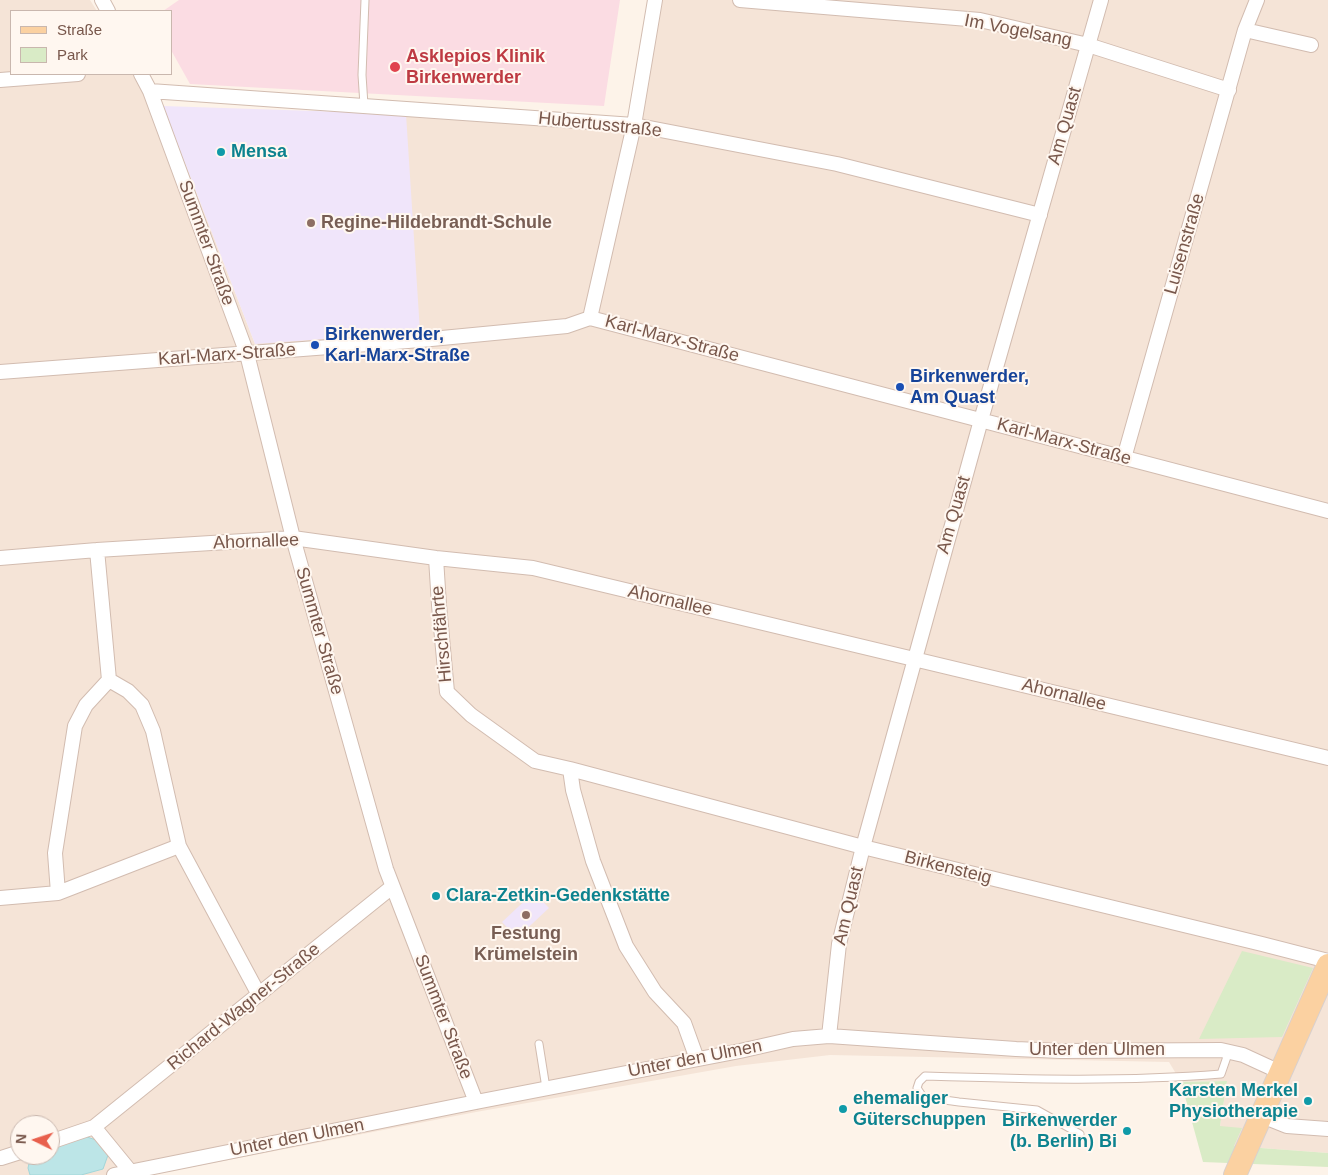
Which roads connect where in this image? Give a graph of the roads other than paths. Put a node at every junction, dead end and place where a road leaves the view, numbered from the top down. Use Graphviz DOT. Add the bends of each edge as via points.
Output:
graph roads {
  1 [pos="365,0"];
  2 [pos="655,0"];
  3 [pos="740,0"];
  4 [pos="1101,0"];
  5 [pos="1257,0"];
  6 [pos="1245,30"];
  7 [pos="1088,45"];
  8 [pos="1311,45"];
  9 [pos="65,75"];
  10 [pos="142,75"];
  11 [pos="0,80"];
  12 [pos="1229,90"];
  13 [pos="150,91"];
  14 [pos="364,105"];
  15 [pos="634,125"];
  16 [pos="1040,215"];
  17 [pos="590,318"];
  18 [pos="246,354"];
  19 [pos="0,372"];
  20 [pos="981,420"];
  21 [pos="1124,458"];
  22 [pos="1328,511"];
  23 [pos="293,538"];
  24 [pos="97,550"];
  25 [pos="0,558"];
  26 [pos="436,558"];
  27 [pos="914,659"];
  28 [pos="109,680"];
  29 [pos="1328,758"];
  30 [pos="570,769"];
  31 [pos="179,846"];
  32 [pos="863,847"];
  33 [pos="392,886"];
  34 [pos="58,893"];
  35 [pos="0,898"];
  36 [pos="1328,963"];
  37 [pos="260,995"];
  38 [pos="829,1036"];
  39 [pos="539,1044"];
  40 [pos="1229,1051"];
  41 [pos="697,1059"];
  42 [pos="1280,1072"];
  43 [pos="546,1088"];
  44 [pos="476,1102"];
  45 [pos="1262,1116"];
  46 [pos="94,1128"];
  47 [pos="1328,1130"];
  48 [pos="1080,1134"];
  49 [pos="60,1139"];
  50 [pos="130,1172"];
  51 [pos="114,1175"];
  52 [pos="1235,1175"];
  1 -- 14 [label="lane"];
  2 -- 15 [label="street"];
  3 -- 7 [label="street, Im Vogelsang" via="980,20"];
  4 -- 7 [label="street, Am Quast"];
  5 -- 6 [label="street, Luisenstraße"];
  6 -- 8 [label="street"];
  6 -- 12 [label="street, Luisenstraße"];
  7 -- 12 [label="street, Im Vogelsang"];
  7 -- 16 [label="street, Am Quast"];
  9 -- 11 [label="street"];
  10 -- 13 [label="street, Summter Straße"];
  12 -- 21 [label="street, Luisenstraße"];
  13 -- 14 [label="street, Hubertusstraße"];
  13 -- 18 [label="street, Summter Straße"];
  14 -- 15 [label="street, Hubertusstraße"];
  15 -- 16 [label="street, Hubertusstraße" via="837,164"];
  15 -- 17 [label="street"];
  16 -- 20 [label="street, Am Quast"];
  17 -- 18 [label="street, Karl-Marx-Straße" via="567,326"];
  17 -- 20 [label="street, Karl-Marx-Straße"];
  18 -- 19 [label="street, Karl-Marx-Straße"];
  18 -- 23 [label="street, Summter Straße"];
  20 -- 21 [label="street, Karl-Marx-Straße"];
  20 -- 27 [label="street, Am Quast"];
  21 -- 22 [label="street, Karl-Marx-Straße"];
  23 -- 24 [label="street, Ahornallee"];
  23 -- 26 [label="street, Ahornallee"];
  23 -- 33 [label="street, Summter Straße"];
  24 -- 25 [label="street, Ahornallee"];
  24 -- 28 [label="street"];
  26 -- 27 [label="street, Ahornallee" via="533,568"];
  26 -- 30 [label="street, Hirschfährte" via="447,692 470,715 535,761"];
  27 -- 29 [label="street, Ahornallee"];
  27 -- 32 [label="street, Am Quast"];
  28 -- 31 [label="street" via="128,690 142,705 152,731"];
  28 -- 34 [label="street" via="86,705 75,726 56,853"];
  30 -- 32 [label="street, Birkensteig"];
  30 -- 41 [label="street" via="593,860 626,946 655,992 684,1022"];
  31 -- 34 [label="street"];
  31 -- 37 [label="street"];
  32 -- 36 [label="street, Birkensteig" via="1253,941"];
  32 -- 38 [label="street, Am Quast" via="839,944"];
  33 -- 37 [label="street, Richard-Wagner-Straße"];
  33 -- 44 [label="street, Summter Straße"];
  34 -- 35 [label="street"];
  36 -- 42 [label="main road"];
  37 -- 46 [label="street, Richard-Wagner-Straße"];
  38 -- 40 [label="street, Unter den Ulmen" via="1016,1049"];
  38 -- 41 [label="street, Unter den Ulmen" via="793,1039"];
  39 -- 43 [label="lane"];
  40 -- 42 [label="street, Unter den Ulmen"];
  40 -- 48 [label="lane" via="1221,1074 1014,1079 924,1076 917,1088 923,1096 1037,1110"];
  41 -- 43 [label="street, Unter den Ulmen"];
  42 -- 45 [label="main road"];
  43 -- 44 [label="street, Unter den Ulmen"];
  44 -- 50 [label="street, Unter den Ulmen"];
  45 -- 47 [label="street" via="1287,1126"];
  45 -- 52 [label="main road"];
  46 -- 49 [label="street, Richard-Wagner-Straße"];
  46 -- 50 [label="street"];
  50 -- 51 [label="street, Unter den Ulmen"];
}
